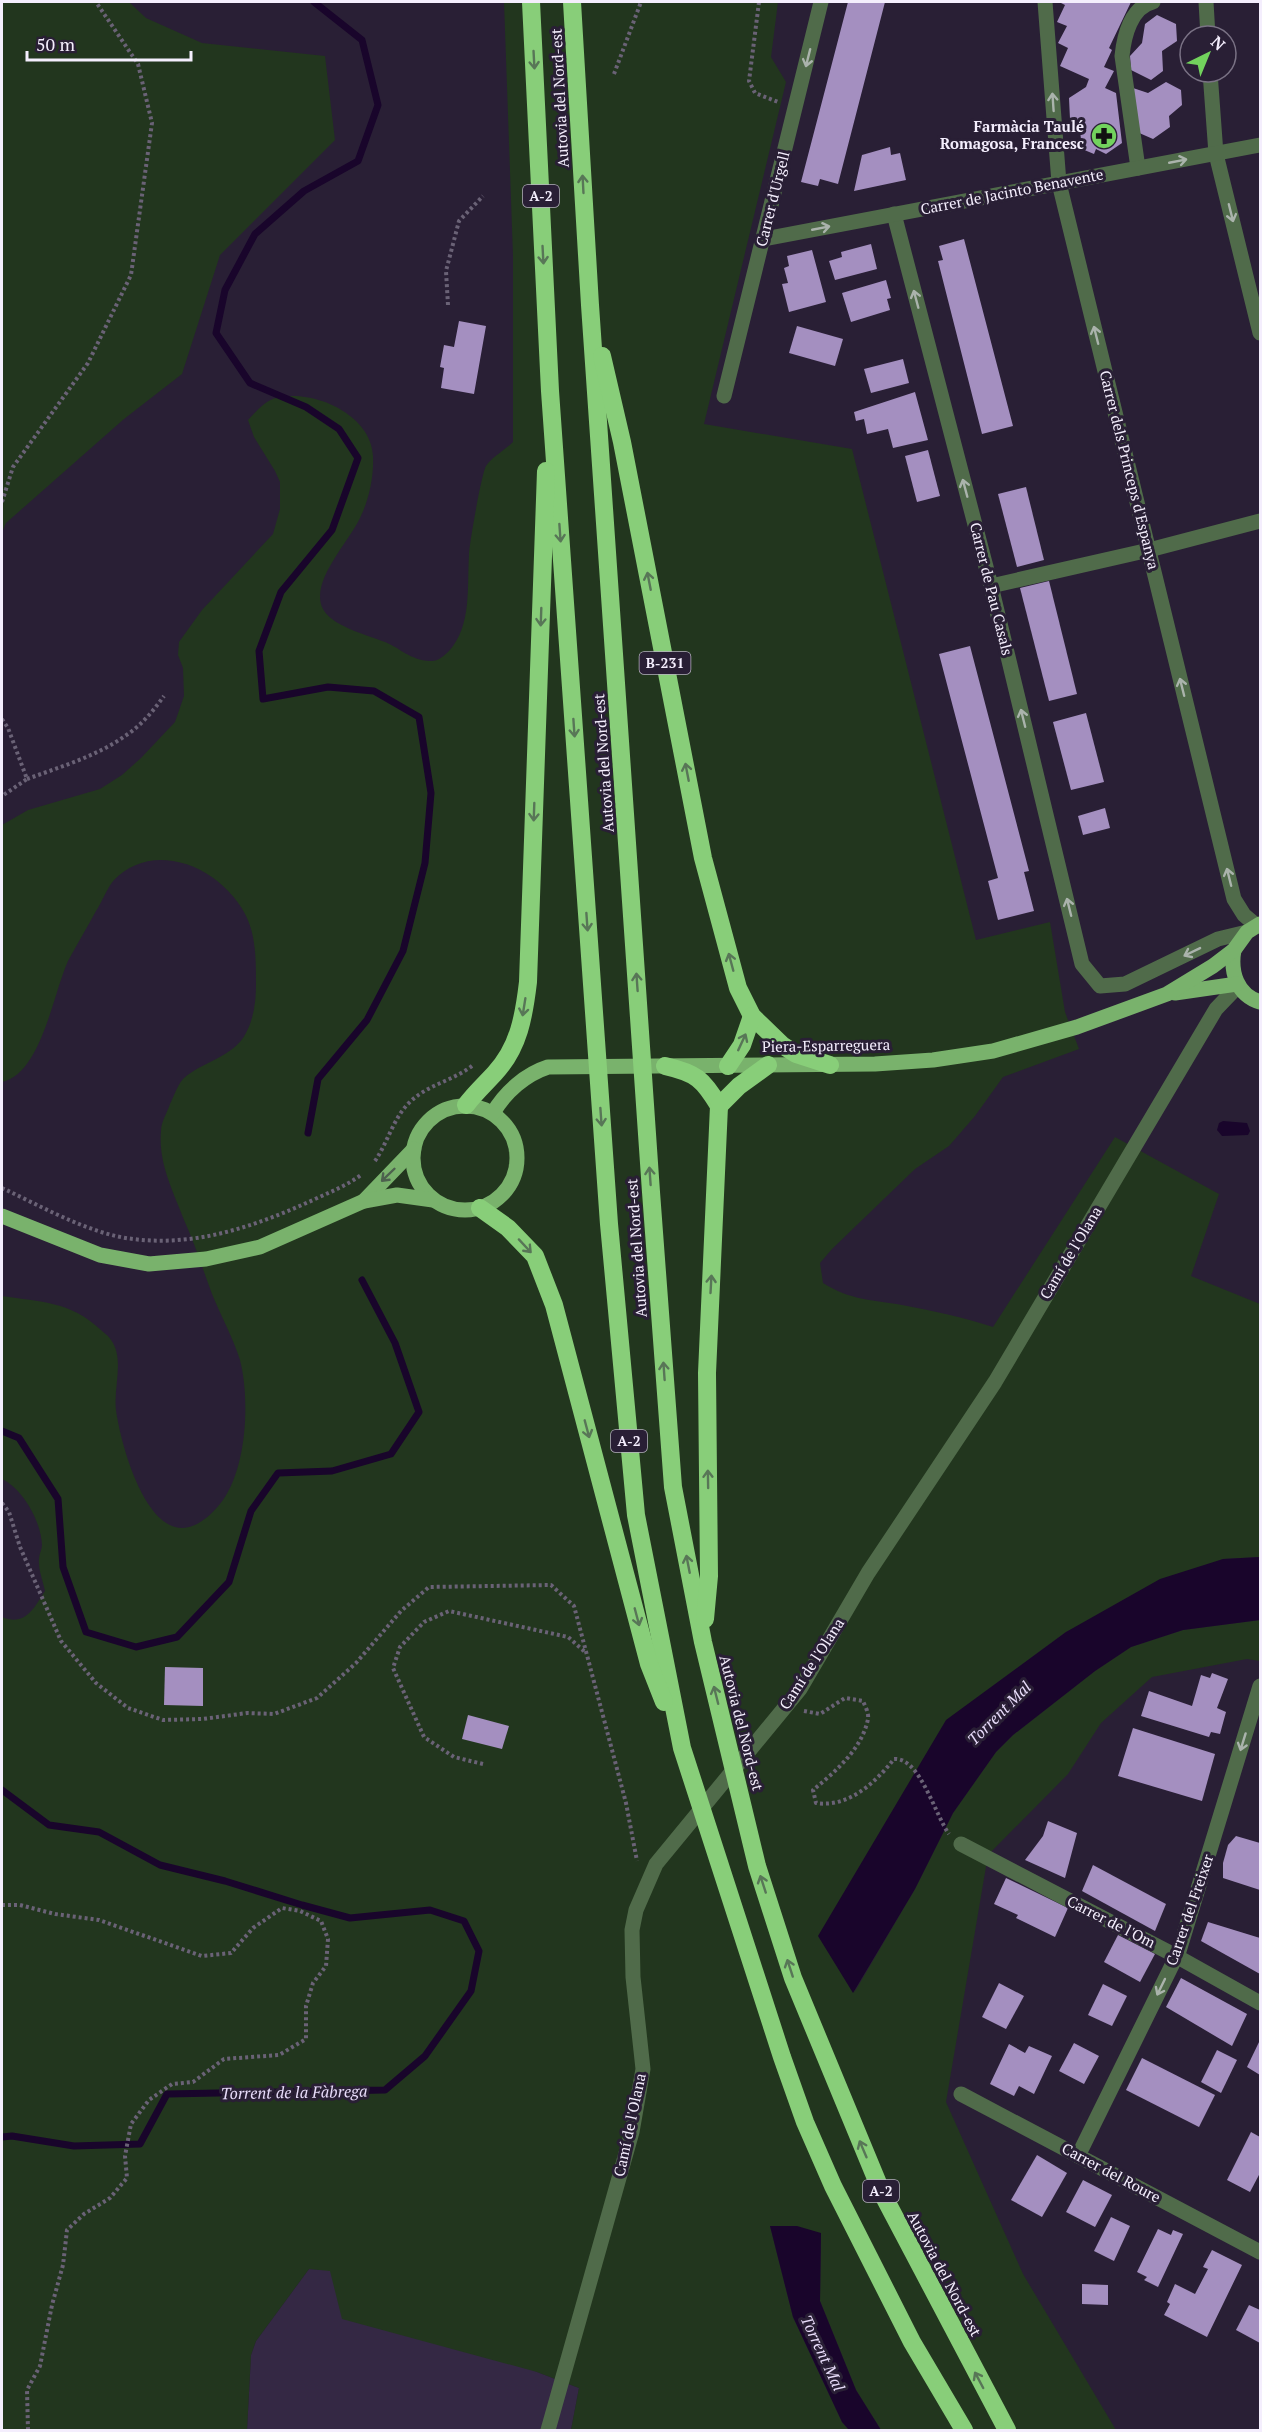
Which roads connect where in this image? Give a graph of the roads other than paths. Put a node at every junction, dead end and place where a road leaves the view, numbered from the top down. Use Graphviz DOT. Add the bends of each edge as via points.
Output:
graph roads {
  1 [pos="531,2"];
  2 [pos="573,2"];
  3 [pos="821,2"];
  4 [pos="1045,2"];
  5 [pos="1153,2"];
  6 [pos="1206,2"];
  7 [pos="1207,24"];
  8 [pos="1211,84"];
  9 [pos="1260,145"];
  10 [pos="1216,154"];
  11 [pos="1138,168"];
  12 [pos="1059,183"];
  13 [pos="894,214"];
  14 [pos="764,239"];
  15 [pos="590,305"];
  16 [pos="1260,333"];
  17 [pos="550,391"];
  18 [pos="724,396"];
  19 [pos="1260,521"];
  20 [pos="1149,550"];
  21 [pos="991,586"];
  22 [pos="1255,928"];
  23 [pos="1234,950"];
  24 [pos="1238,985"];
  25 [pos="1167,994"];
  26 [pos="1260,1002"];
  27 [pos="752,1016"];
  28 [pos="768,1065"];
  29 [pos="830,1065"];
  30 [pos="665,1066"];
  31 [pos="728,1066"];
  32 [pos="466,1105"];
  33 [pos="719,1106"];
  34 [pos="493,1113"];
  35 [pos="414,1149"];
  36 [pos="434,1200"];
  37 [pos="364,1201"];
  38 [pos="480,1208"];
  39 [pos="2,1216"];
  40 [pos="703,1642"];
  41 [pos="1260,1686"];
  42 [pos="682,1748"];
  43 [pos="961,1844"];
  44 [pos="1176,1956"];
  45 [pos="1260,2003"];
  46 [pos="961,2094"];
  47 [pos="1078,2156"];
  48 [pos="1260,2252"];
  49 [pos="548,2430"];
  50 [pos="964,2430"];
  51 [pos="1007,2430"];
  1 -- 17 [label="highway, Autovia del Nord-est / A-2, one-way"];
  15 -- 2 [label="highway, Autovia del Nord-est / A-2, one-way"];
  3 -- 14 [label="street, Carrer d'Urgell, one-way"];
  12 -- 4 [label="street, Carrer dels Princeps d'Espanya, one-way"];
  5 -- 11 [label="street" via="1145,3 1135,14 1122,56"];
  6 -- 7 [label="street"];
  8 -- 10 [label="street"];
  9 -- 10 [label="street, Carrer de Jacinto Benavente"];
  11 -- 10 [label="street, Carrer de Jacinto Benavente, one-way"];
  10 -- 16 [label="street, one-way"];
  11 -- 12 [label="street, Carrer de Jacinto Benavente"];
  12 -- 13 [label="street, Carrer de Jacinto Benavente"];
  20 -- 12 [label="street, Carrer dels Princeps d'Espanya, one-way"];
  14 -- 13 [label="street, Carrer de Jacinto Benavente, one-way"];
  21 -- 13 [label="street, Carrer de Pau Casals, one-way"];
  14 -- 18 [label="street, Carrer d'Urgell"];
  27 -- 15 [label="highway, B-231, one-way" via="738,988 703,858 622,442"];
  40 -- 15 [label="highway, Autovia del Nord-est / A-2, one-way" via="673,1487"];
  17 -- 32 [label="highway, one-way" via="525,1008 510,1054"];
  17 -- 42 [label="highway, Autovia del Nord-est / A-2, one-way" via="609,1224 636,1515"];
  19 -- 20 [label="street"];
  20 -- 21 [label="street"];
  22 -- 20 [label="street, Carrer dels Princeps d'Espanya, one-way" via="1234,899"];
  22 -- 21 [label="street, Carrer de Pau Casals, one-way" via="1218,939 1125,984 1100,986 1082,964"];
  22 -- 23 [label="main road, Piera-Esparreguera / B-231"];
  23 -- 24 [label="main road" via="1232,962"];
  23 -- 25 [label="main road, Piera-Esparreguera / B-231"];
  24 -- 25 [label="main road, Piera-Esparreguera / B-231"];
  24 -- 26 [label="main road"];
  24 -- 49 [label="street, Camí de l'Olana" via="1216,1009 994,1382 868,1573 809,1674 770,1728 656,1864 643,1891 632,1930 643,2069 632,2132"];
  25 -- 29 [label="main road, Piera-Esparreguera / B-231" via="1077,1027 993,1051 933,1060"];
  27 -- 29 [label="highway, B-231" via="796,1054"];
  31 -- 27 [label="highway, one-way" via="742,1045"];
  28 -- 29 [label="main road, Piera-Esparreguera / B-231"];
  28 -- 31 [label="main road, Piera-Esparreguera / B-231"];
  28 -- 33 [label="highway"];
  30 -- 31 [label="main road, Piera-Esparreguera / B-231"];
  30 -- 33 [label="highway" via="694,1075 707,1085"];
  30 -- 34 [label="main road, Piera-Esparreguera / B-231" via="557,1066 538,1070 521,1081"];
  32 -- 34 [label="main road"];
  32 -- 35 [label="main road" via="437,1113 425,1123"];
  40 -- 33 [label="highway, one-way" via="709,1576 707,1373"];
  34 -- 38 [label="main road" via="515,1139 516,1173 496,1201"];
  35 -- 36 [label="main road" via="419,1184"];
  35 -- 37 [label="main road, one-way"];
  36 -- 37 [label="main road" via="397,1195"];
  36 -- 38 [label="main road" via="462,1210"];
  37 -- 39 [label="main road" via="260,1247 206,1259 149,1264 99,1255"];
  38 -- 42 [label="highway, one-way" via="508,1228 535,1256 554,1305 649,1664"];
  51 -- 40 [label="highway, Autovia del Nord-est / A-2, one-way" via="882,2193 793,1978 757,1866"];
  41 -- 44 [label="street, Carrer del Freixer, one-way"];
  42 -- 50 [label="highway, Autovia del Nord-est / A-2" via="805,2122 907,2332"];
  43 -- 44 [label="street, Carrer de l'Om"];
  44 -- 45 [label="street, Carrer de l'Om"];
  44 -- 47 [label="street, Carrer del Freixer, one-way"];
  46 -- 47 [label="street, Carrer del Roure"];
  47 -- 48 [label="street, Carrer del Roure"];
}
